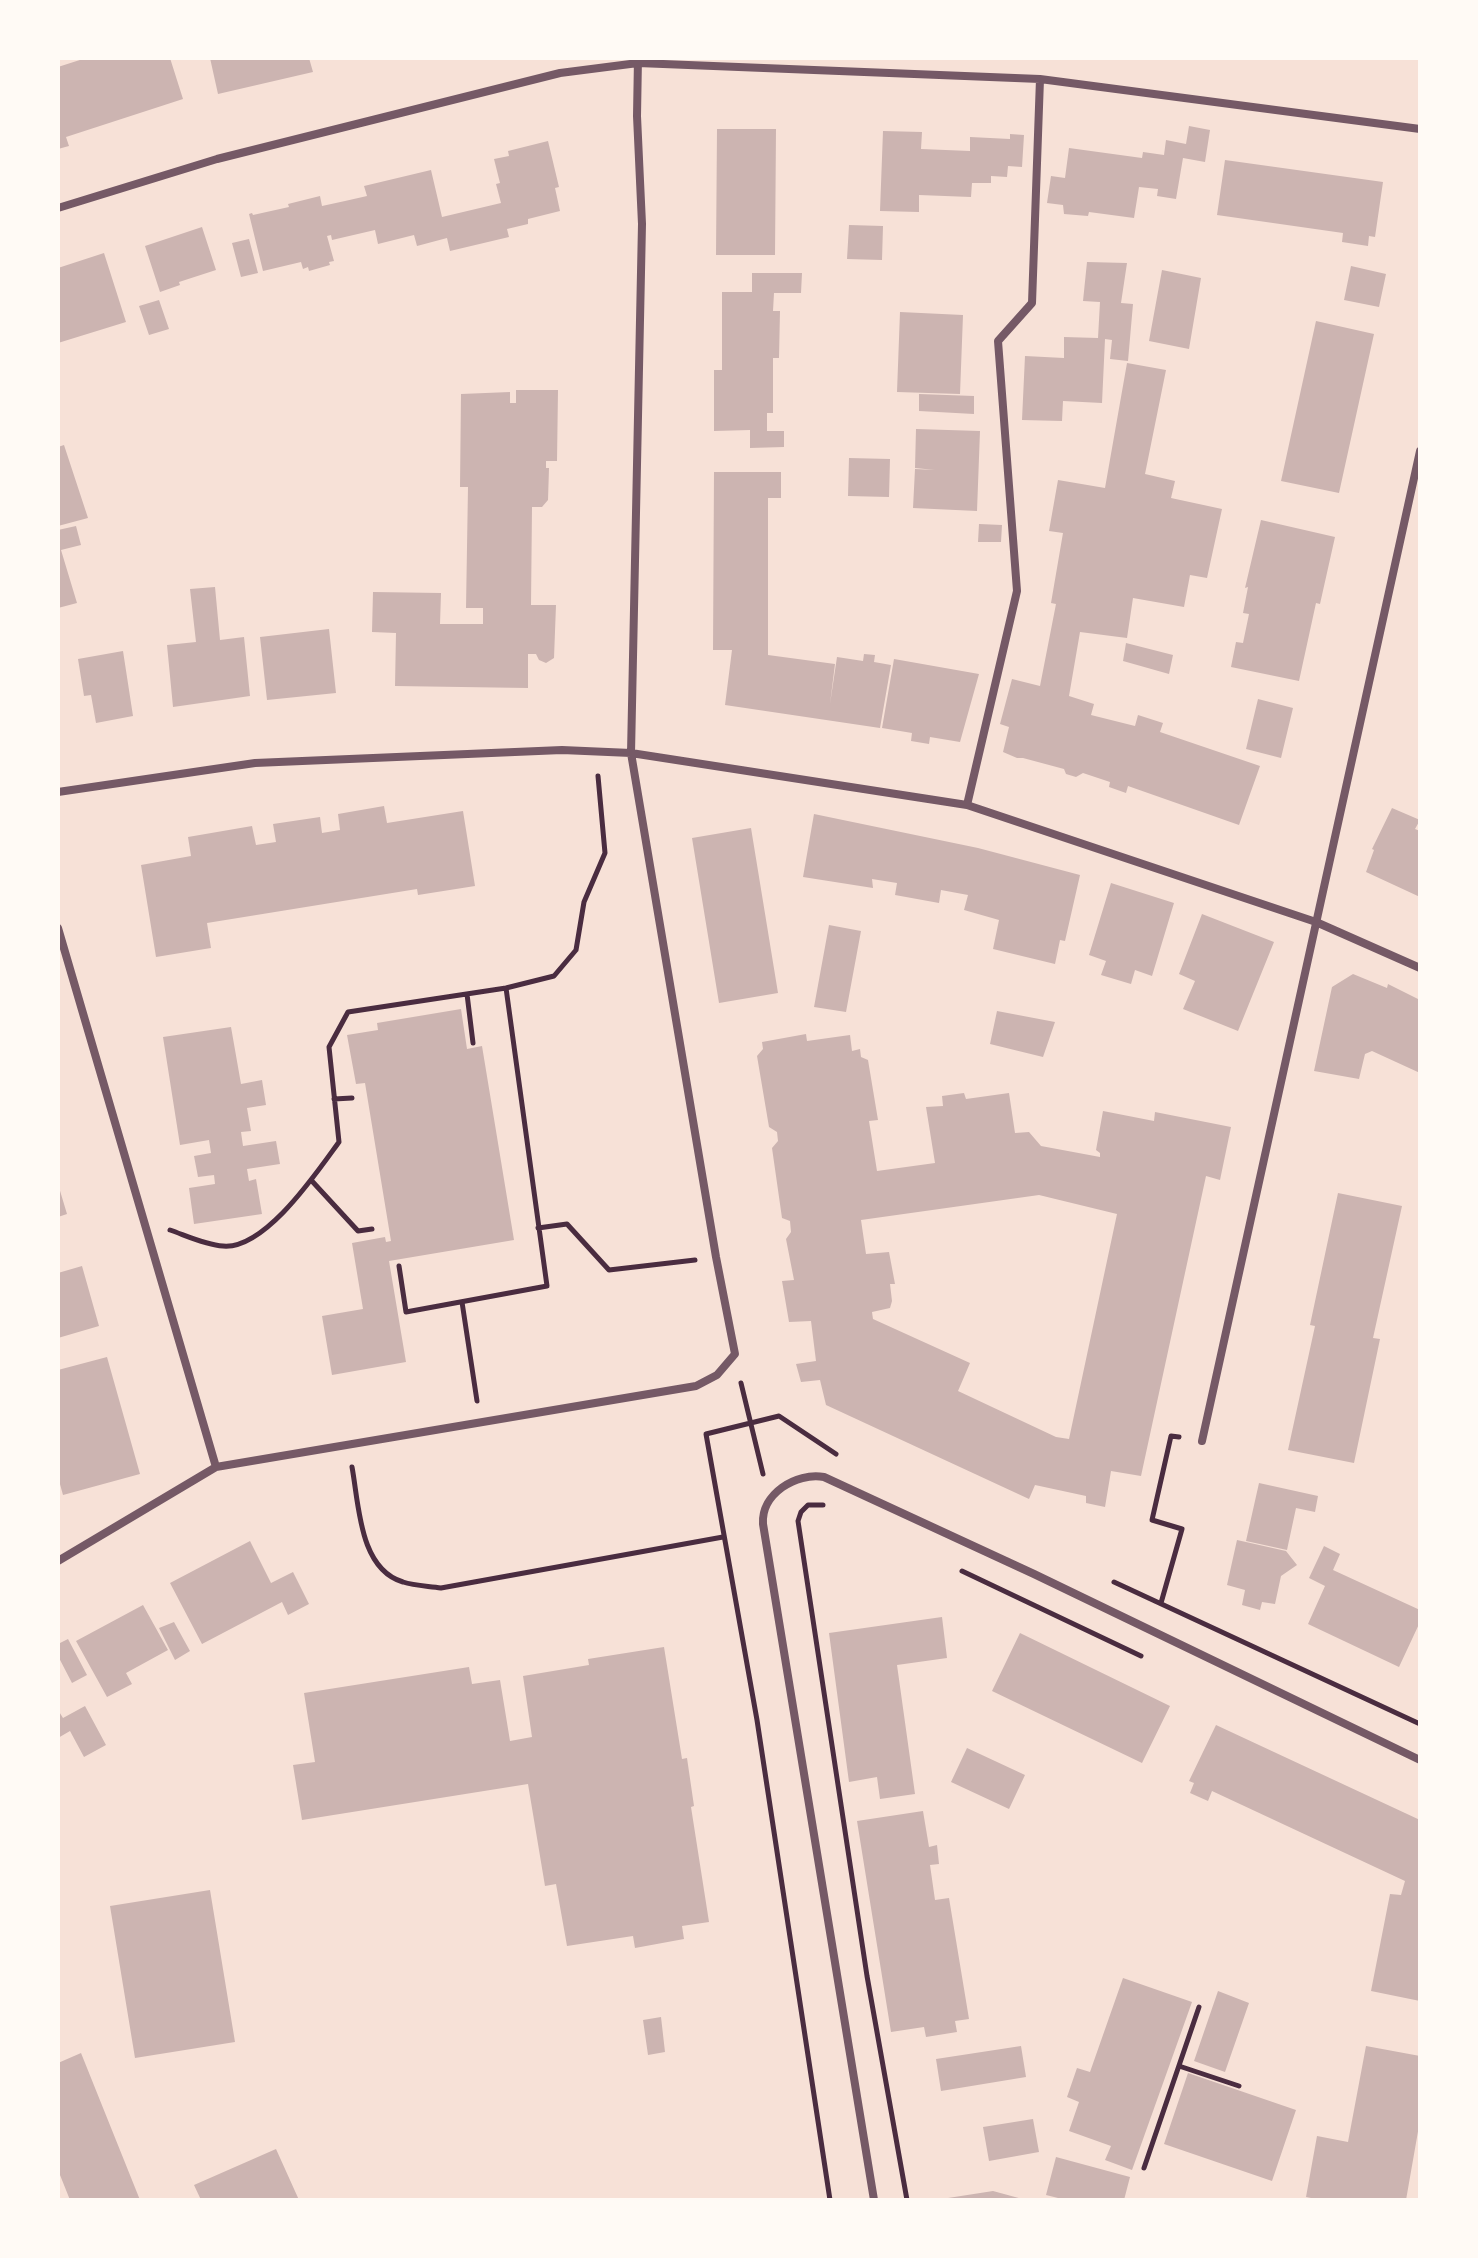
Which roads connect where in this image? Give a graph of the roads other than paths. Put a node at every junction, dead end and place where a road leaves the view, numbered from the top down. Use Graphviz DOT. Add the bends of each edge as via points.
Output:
graph roads {
  1 [pos="638,60"];
  2 [pos="1040,79"];
  3 [pos="1420,129"];
  4 [pos="58,208"];
  5 [pos="1420,451"];
  6 [pos="631,753"];
  7 [pos="58,792"];
  8 [pos="967,805"];
  9 [pos="1316,922"];
  10 [pos="58,928"];
  11 [pos="1420,968"];
  12 [pos="1202,1441"];
  13 [pos="216,1467"];
  14 [pos="58,1561"];
  15 [pos="1420,1760"];
  16 [pos="874,2200"];
  1 -- 2 [label="street"];
  1 -- 4 [label="street" via="545,76 217,159"];
  1 -- 6 [label="street" via="642,224"];
  2 -- 3 [label="street"];
  2 -- 8 [label="street" via="1032,303 998,341 1017,591"];
  5 -- 9 [label="street"];
  6 -- 7 [label="street" via="562,750 255,763"];
  6 -- 8 [label="street"];
  6 -- 13 [label="street" via="735,1354 717,1375 696,1386"];
  8 -- 9 [label="street"];
  9 -- 11 [label="street"];
  9 -- 12 [label="street"];
  10 -- 13 [label="street"];
  13 -- 14 [label="street"];
  15 -- 16 [label="street" via="824,1477 792,1480 762,1512 763,1524"];
}
